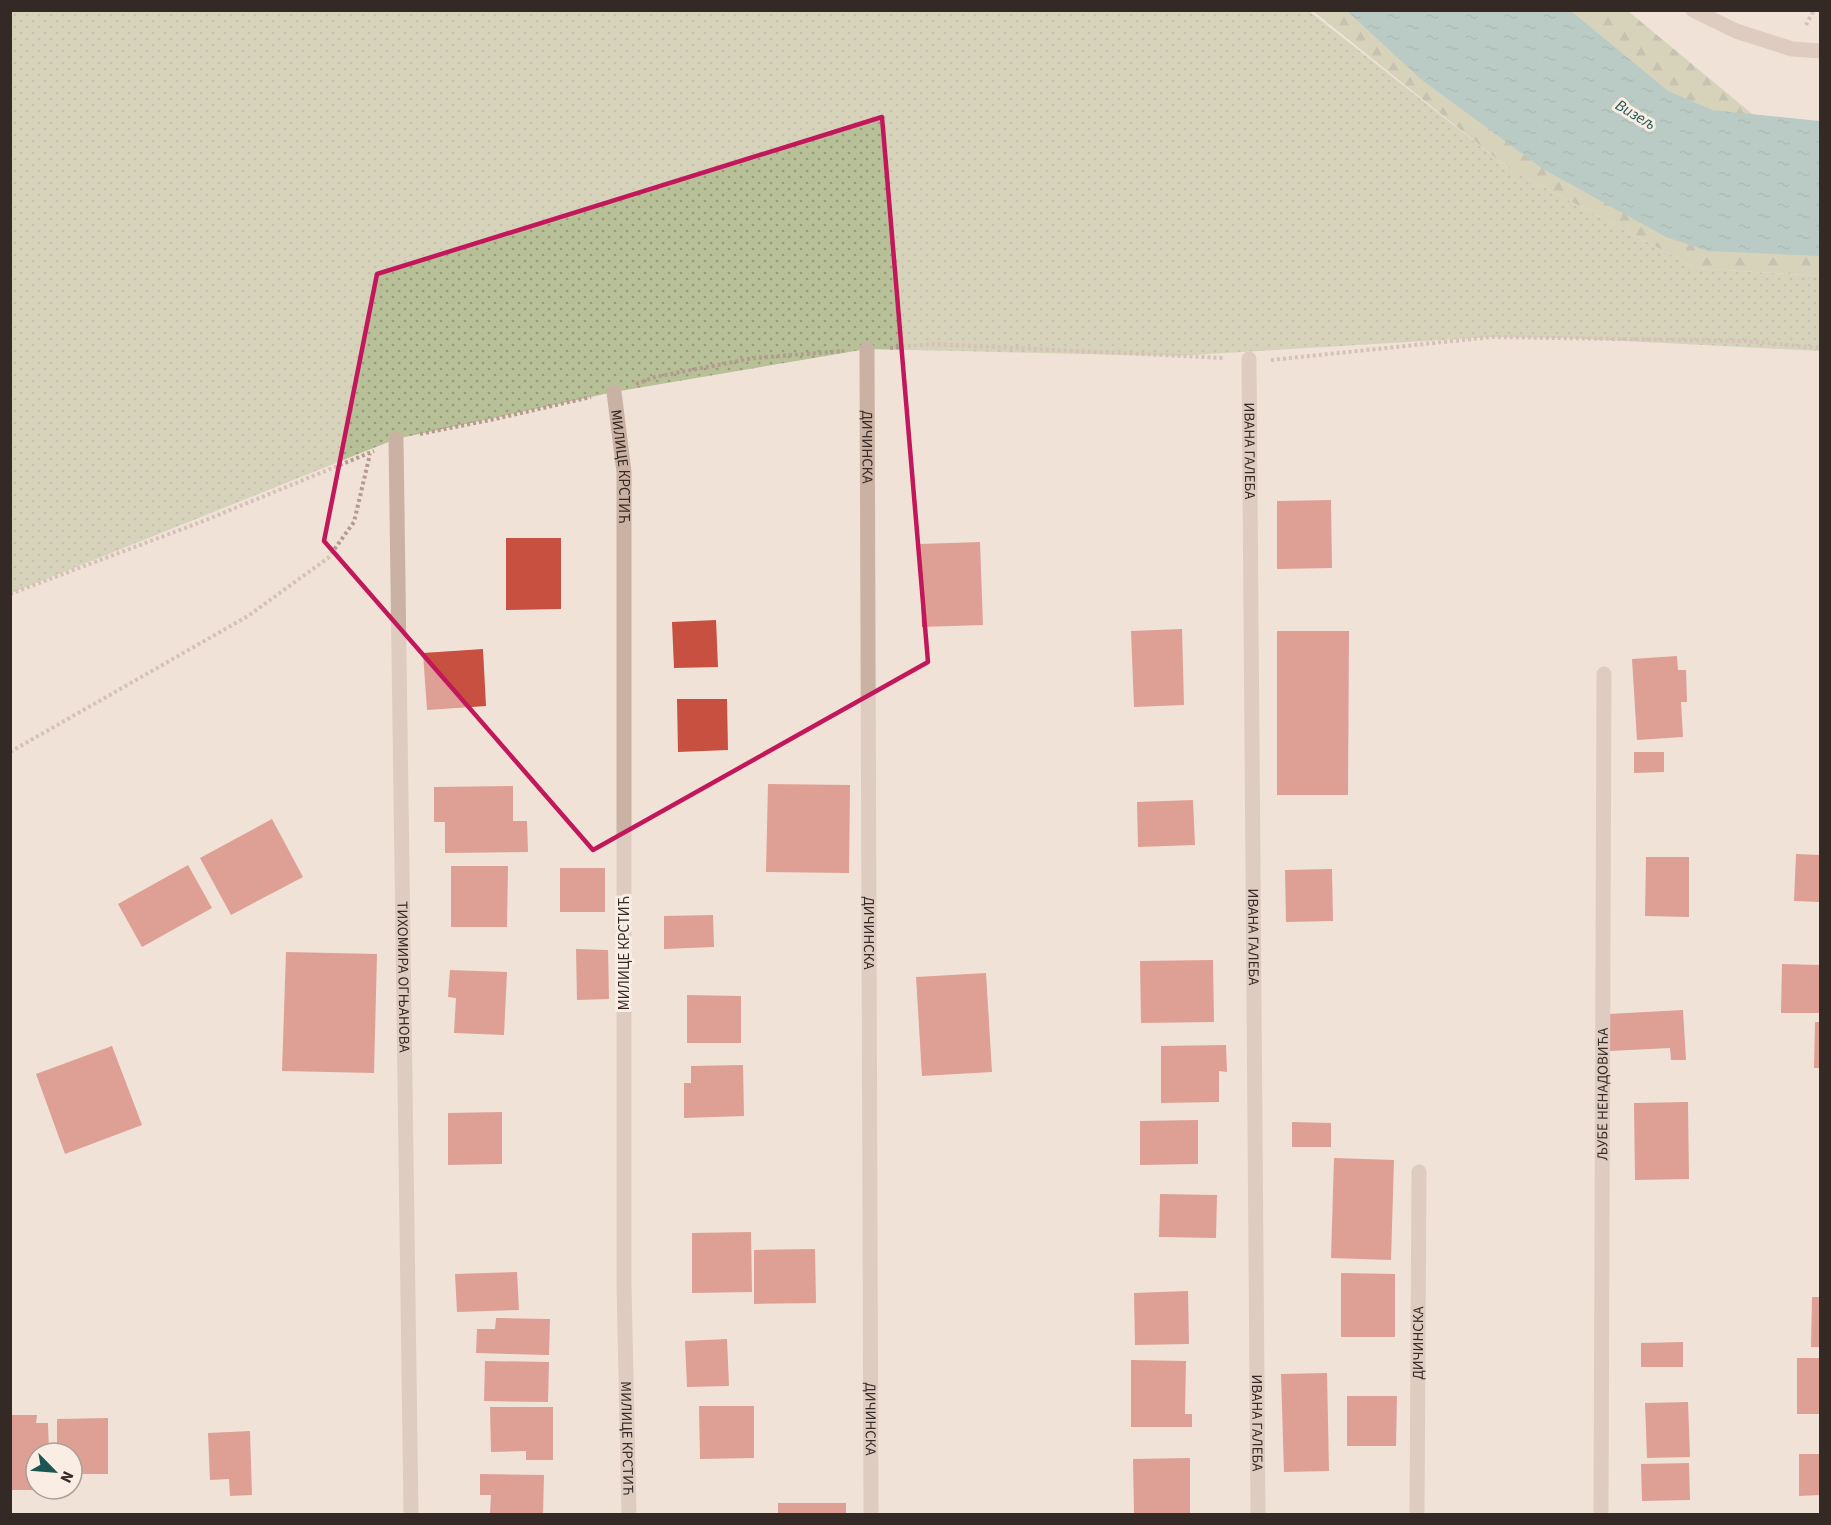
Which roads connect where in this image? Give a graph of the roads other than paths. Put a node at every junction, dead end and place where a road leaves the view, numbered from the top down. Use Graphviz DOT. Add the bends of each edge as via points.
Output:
graph roads {
  1 [pos="1693,10"];
  2 [pos="1821,51"];
  3 [pos="867,349"];
  4 [pos="1249,359"];
  5 [pos="614,392"];
  6 [pos="396,439"];
  7 [pos="1604,674"];
  8 [pos="1419,1172"];
  9 [pos="411,1515"];
  10 [pos="629,1515"];
  11 [pos="871,1515"];
  12 [pos="1258,1515"];
  13 [pos="1417,1515"];
  14 [pos="1601,1515"];
  1 -- 2 [label="street" via="1736,31 1792,49"];
  3 -- 11 [label="street, ДИЧИНСКА"];
  4 -- 12 [label="street, ИВАНА ГАЛЕБА"];
  5 -- 10 [label="street, МИЛИЦЕ КРСТИЋ" via="624,472 624,1286"];
  6 -- 9 [label="street, ТИХОМИРА ОГЊАНОВА"];
  7 -- 14 [label="street, ЉУБЕ НЕНАДОВИЋА"];
  8 -- 13 [label="street, ДИЧИНСКА"];
}
